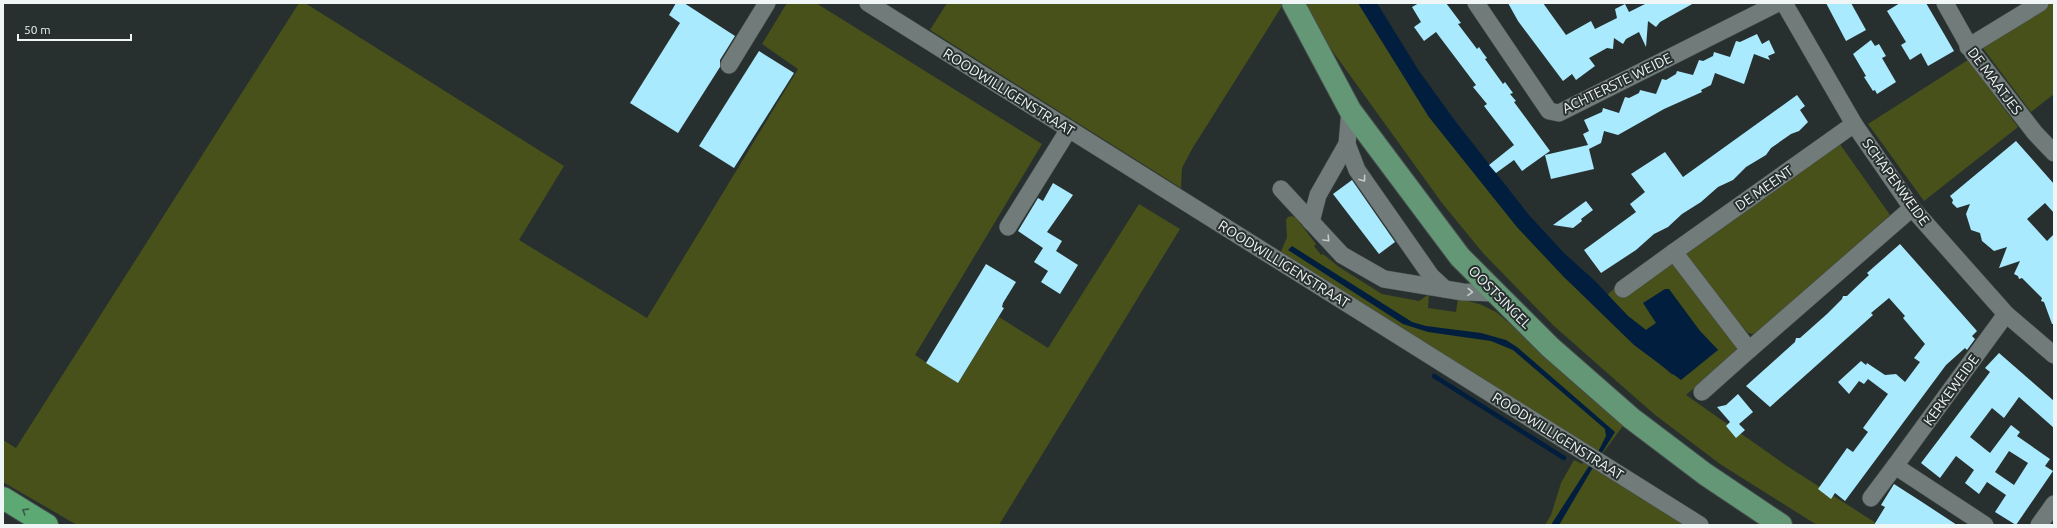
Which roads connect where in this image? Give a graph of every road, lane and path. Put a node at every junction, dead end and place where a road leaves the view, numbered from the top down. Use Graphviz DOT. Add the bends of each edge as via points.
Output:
graph roads {
  1 [pos="766,3"];
  2 [pos="868,3"];
  3 [pos="1293,3"];
  4 [pos="1476,3"];
  5 [pos="1778,3"];
  6 [pos="1784,3"];
  7 [pos="1945,3"];
  8 [pos="2040,3"];
  9 [pos="1968,47"];
  10 [pos="729,65"];
  11 [pos="1350,110"];
  12 [pos="1854,124"];
  13 [pos="1069,129"];
  14 [pos="1347,144"];
  15 [pos="2054,153"];
  16 [pos="1281,190"];
  17 [pos="1912,208"];
  18 [pos="1311,222"];
  19 [pos="1008,227"];
  20 [pos="1674,252"];
  21 [pos="1445,289"];
  22 [pos="1623,289"];
  23 [pos="1496,293"];
  24 [pos="2006,314"];
  25 [pos="1749,350"];
  26 [pos="2054,355"];
  27 [pos="1702,392"];
  28 [pos="1895,466"];
  29 [pos="3,498"];
  30 [pos="1871,498"];
  31 [pos="2054,504"];
  32 [pos="47,525"];
  33 [pos="1700,525"];
  34 [pos="1781,525"];
  35 [pos="1985,525"];
  36 [pos="2039,525"];
  1 -- 10 [label="street"];
  2 -- 13 [label="street, ROODWILLIGENSTRAAT"];
  3 -- 11 [label="main road, OOSTSINGEL"];
  4 -- 5 [label="street, ACHTERSTE WEIDE" via="1549,111 1559,113"];
  6 -- 12 [label="street, SCHAPENWEIDE"];
  7 -- 9 [label="street, DE MAATJES"];
  8 -- 9 [label="street"];
  9 -- 15 [label="street, DE MAATJES" via="2035,133"];
  11 -- 14 [label="street"];
  11 -- 23 [label="main road, OOSTSINGEL" via="1460,257"];
  12 -- 17 [label="street, SCHAPENWEIDE"];
  12 -- 20 [label="street, DE MEENT"];
  13 -- 19 [label="street"];
  13 -- 33 [label="street, ROODWILLIGENSTRAAT"];
  14 -- 18 [label="street" via="1318,195"];
  14 -- 21 [label="street, one-way" via="1357,170 1431,276"];
  16 -- 18 [label="street"];
  17 -- 24 [label="street, SCHAPENWEIDE"];
  17 -- 25 [label="street"];
  18 -- 21 [label="street, one-way" via="1342,255 1384,279"];
  20 -- 22 [label="street, DE MEENT"];
  20 -- 25 [label="street"];
  21 -- 23 [label="street, one-way"];
  23 -- 34 [label="main road, OOSTSINGEL" via="1556,352 1631,418 1705,474"];
  24 -- 26 [label="street, SCHAPENWEIDE"];
  24 -- 28 [label="street, KERKEWEIDE"];
  25 -- 27 [label="street"];
  28 -- 30 [label="street, KERKEWEIDE"];
  28 -- 35 [label="street"];
  32 -- 29 [label="highway, one-way"];
  31 -- 36 [label="street"];
}
